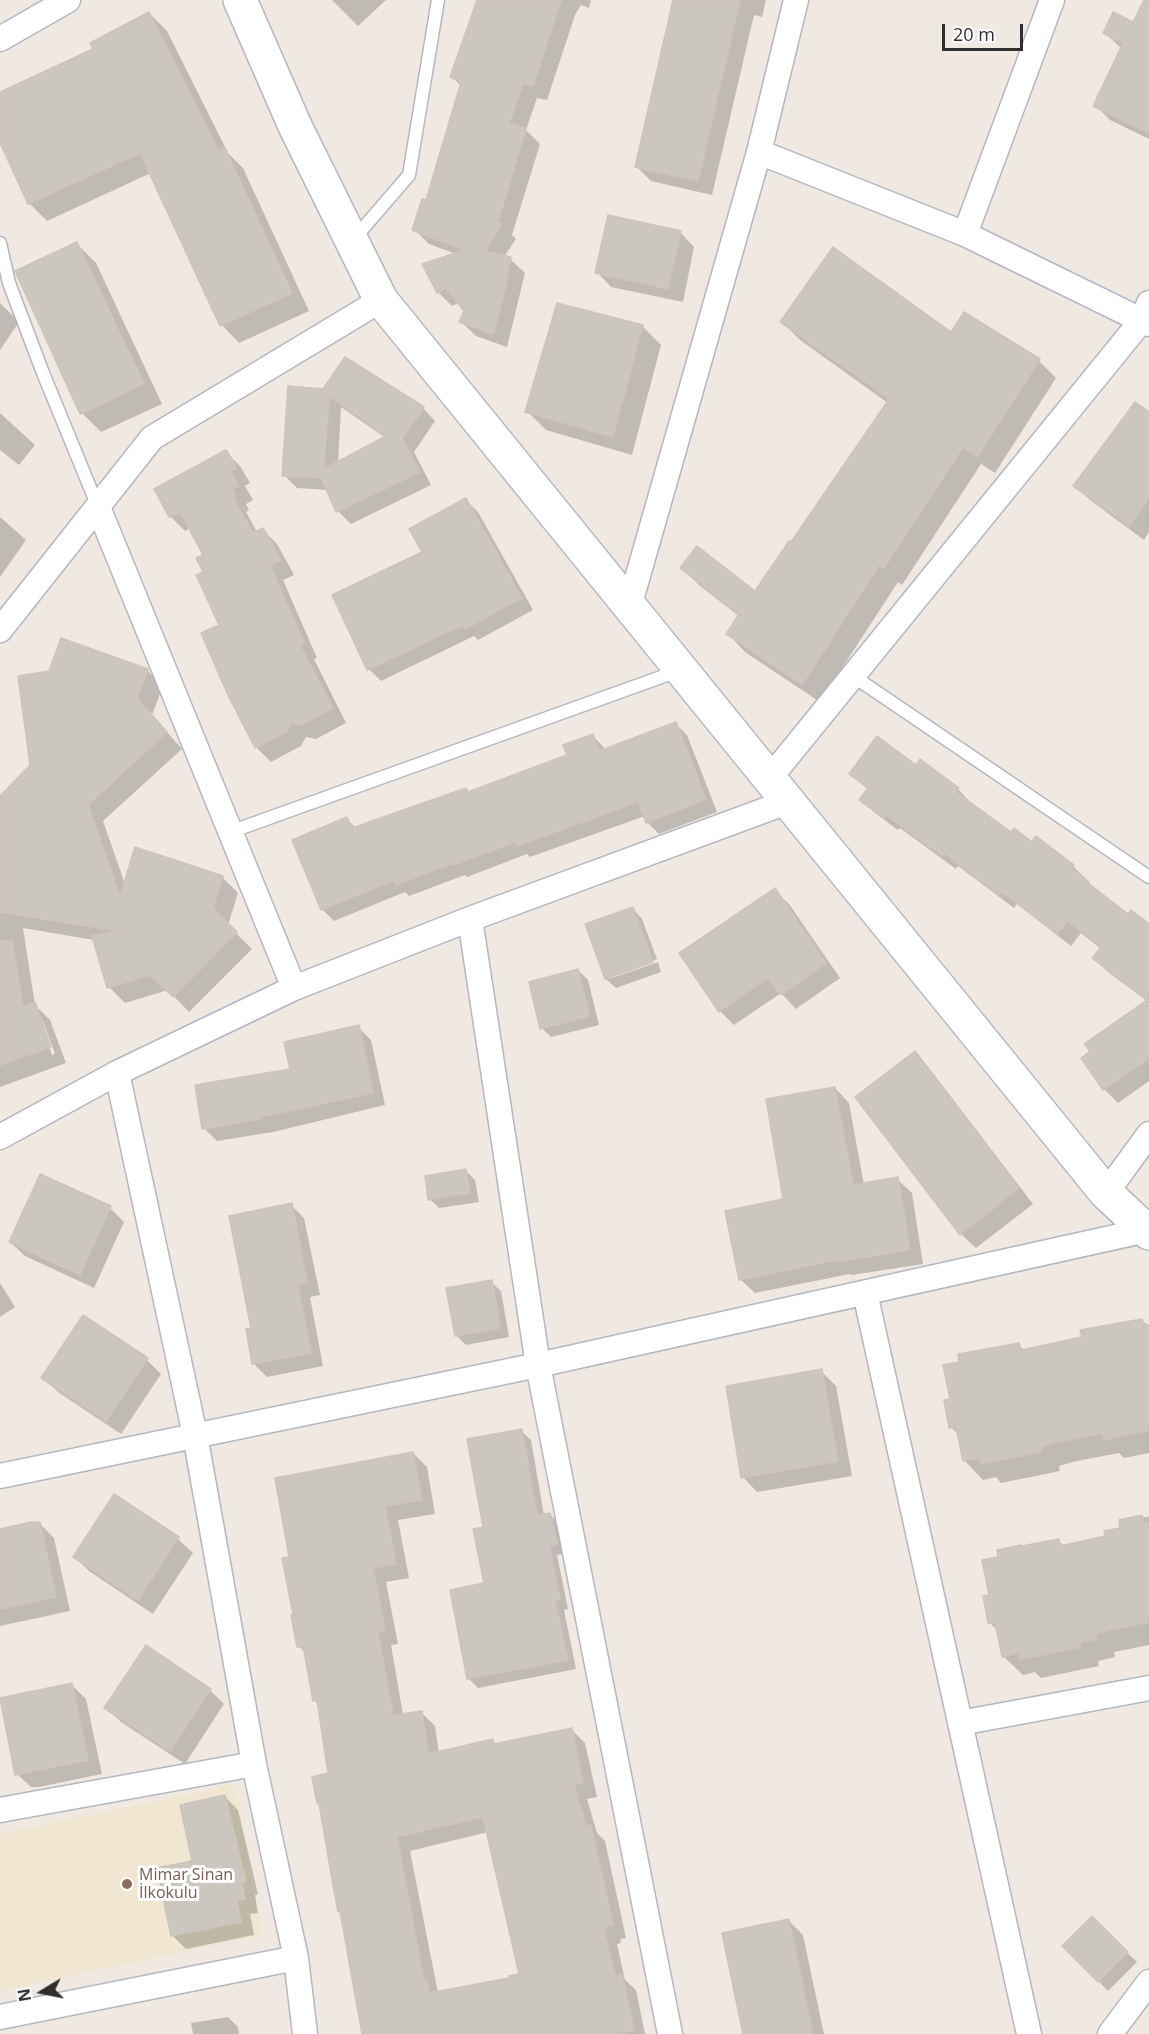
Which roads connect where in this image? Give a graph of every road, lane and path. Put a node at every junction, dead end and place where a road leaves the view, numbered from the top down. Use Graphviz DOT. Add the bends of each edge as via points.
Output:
graph roads {
  1 [pos="68,0"];
  2 [pos="240,0"];
  3 [pos="438,0"];
  4 [pos="796,0"];
  5 [pos="1052,0"];
  6 [pos="0,39"];
  7 [pos="759,152"];
  8 [pos="965,234"];
  9 [pos="352,241"];
  10 [pos="0,243"];
  11 [pos="381,300"];
  12 [pos="1147,316"];
  13 [pos="98,507"];
  14 [pos="629,607"];
  15 [pos="0,630"];
  16 [pos="680,670"];
  17 [pos="852,676"];
  18 [pos="778,791"];
  19 [pos="230,832"];
  20 [pos="1149,878"];
  21 [pos="470,919"];
  22 [pos="294,988"];
  23 [pos="117,1073"];
  24 [pos="1149,1134"];
  25 [pos="0,1137"];
  26 [pos="1106,1193"];
  27 [pos="1148,1232"];
  28 [pos="865,1293"];
  29 [pos="538,1365"];
  30 [pos="195,1435"];
  31 [pos="0,1476"];
  32 [pos="1149,1688"];
  33 [pos="960,1724"];
  34 [pos="254,1764"];
  35 [pos="0,1810"];
  36 [pos="296,1958"];
  37 [pos="1149,1982"];
  38 [pos="0,2017"];
  39 [pos="1109,2033"];
  40 [pos="304,2034"];
  41 [pos="670,2034"];
  42 [pos="1029,2034"];
  1 -- 6 [label="street"];
  2 -- 9 [label="street" via="295,126"];
  3 -- 9 [label="lane" via="409,175"];
  4 -- 7 [label="street"];
  5 -- 8 [label="street"];
  7 -- 8 [label="street"];
  7 -- 14 [label="street"];
  8 -- 12 [label="street"];
  9 -- 11 [label="street"];
  10 -- 13 [label="lane" via="9,283"];
  11 -- 13 [label="street" via="152,438"];
  11 -- 14 [label="street"];
  12 -- 17 [label="street"];
  13 -- 15 [label="street"];
  13 -- 19 [label="street"];
  14 -- 16 [label="street"];
  16 -- 18 [label="street"];
  16 -- 19 [label="lane"];
  17 -- 18 [label="street"];
  17 -- 20 [label="lane"];
  18 -- 21 [label="street"];
  18 -- 26 [label="street"];
  19 -- 22 [label="street"];
  21 -- 22 [label="street"];
  21 -- 29 [label="street"];
  22 -- 23 [label="street"];
  23 -- 25 [label="street"];
  23 -- 30 [label="street"];
  24 -- 26 [label="street"];
  26 -- 27 [label="street"];
  27 -- 28 [label="street"];
  28 -- 29 [label="street"];
  28 -- 33 [label="street"];
  29 -- 30 [label="street"];
  29 -- 41 [label="street"];
  30 -- 31 [label="street"];
  30 -- 34 [label="street"];
  32 -- 33 [label="street"];
  33 -- 42 [label="street"];
  34 -- 35 [label="street"];
  34 -- 36 [label="street"];
  36 -- 38 [label="street"];
  36 -- 40 [label="street"];
  37 -- 39 [label="street"];
}
